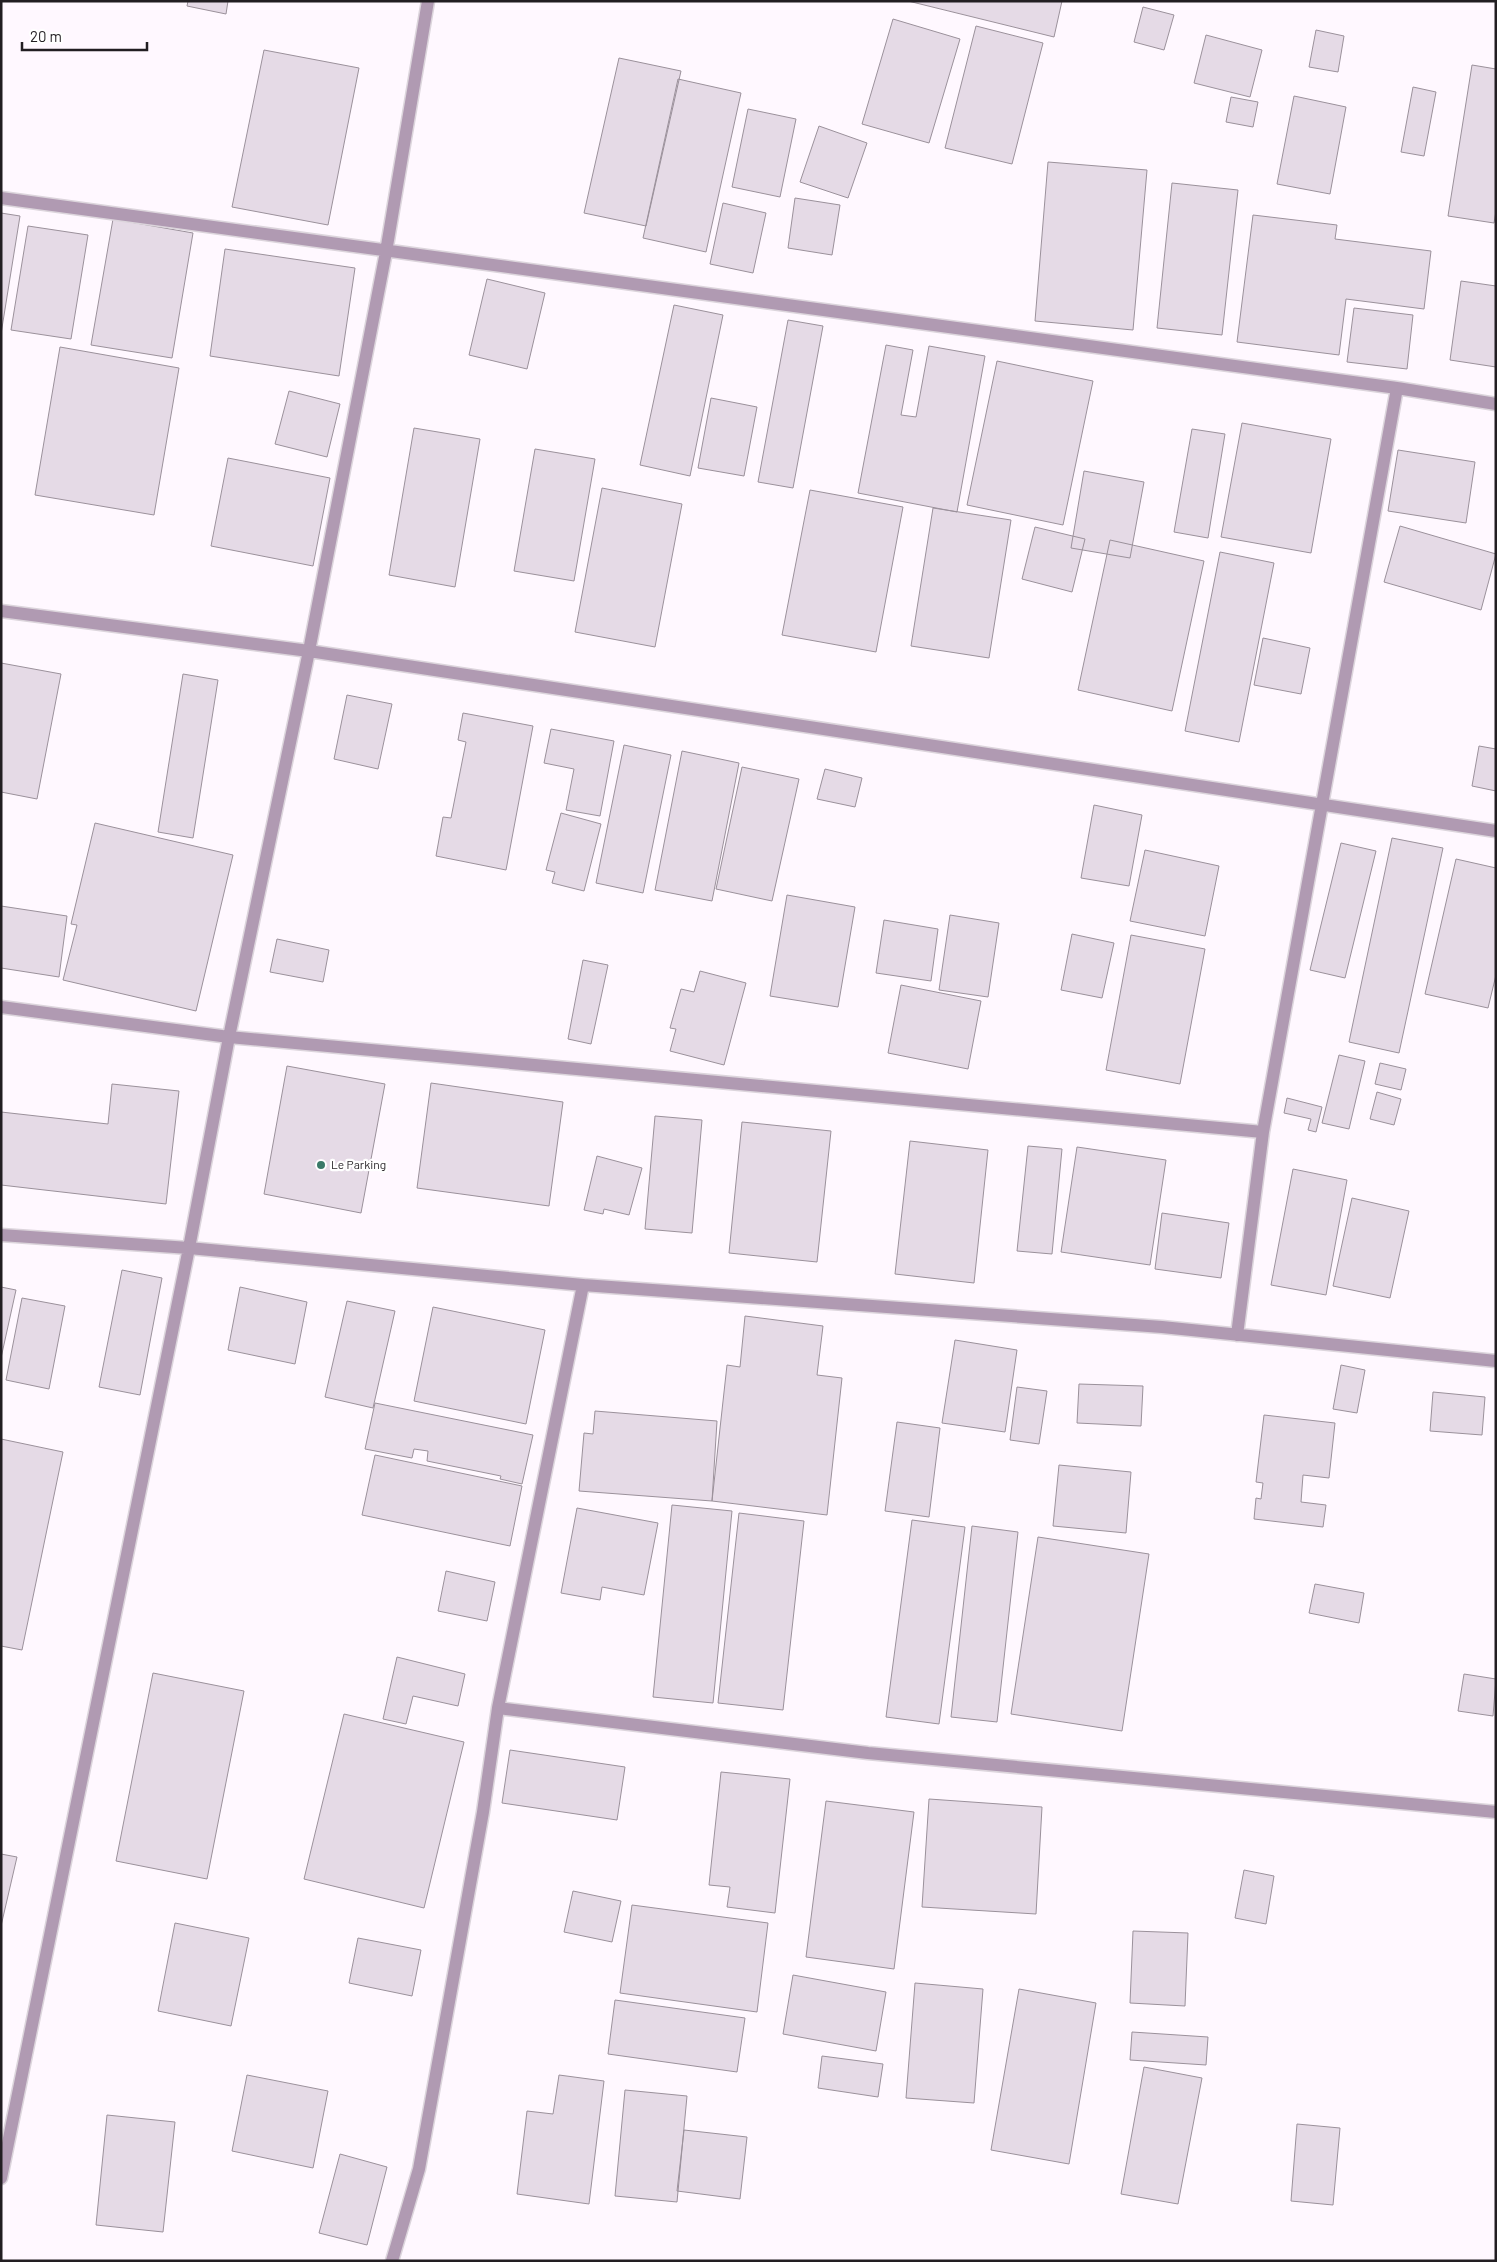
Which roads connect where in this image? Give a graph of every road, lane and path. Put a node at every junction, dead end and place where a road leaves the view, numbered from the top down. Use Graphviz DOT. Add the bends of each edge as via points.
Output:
graph roads {
  1 [pos="428,1"];
  2 [pos="1,198"];
  3 [pos="386,252"];
  4 [pos="1397,388"];
  5 [pos="1496,404"];
  6 [pos="1,611"];
  7 [pos="309,651"];
  8 [pos="1322,804"];
  9 [pos="1496,832"];
  10 [pos="1,1006"];
  11 [pos="229,1037"];
  12 [pos="1262,1132"];
  13 [pos="1,1235"];
  14 [pos="189,1248"];
  15 [pos="583,1285"];
  16 [pos="1237,1335"];
  17 [pos="1496,1361"];
  18 [pos="498,1708"];
  19 [pos="1496,1812"];
  20 [pos="1,2178"];
  21 [pos="392,2261"];
  1 -- 3 [label="street"];
  2 -- 3 [label="street"];
  3 -- 4 [label="street"];
  3 -- 7 [label="street"];
  4 -- 5 [label="street"];
  4 -- 8 [label="street"];
  6 -- 7 [label="street"];
  7 -- 8 [label="street"];
  7 -- 11 [label="street"];
  8 -- 9 [label="street"];
  8 -- 12 [label="street"];
  10 -- 11 [label="street"];
  11 -- 12 [label="street"];
  11 -- 14 [label="street"];
  12 -- 16 [label="street"];
  13 -- 14 [label="street"];
  14 -- 15 [label="street"];
  14 -- 20 [label="street"];
  15 -- 16 [label="street"];
  15 -- 18 [label="street"];
  16 -- 17 [label="street"];
  18 -- 19 [label="street" via="868,1753"];
  18 -- 21 [label="street" via="483,1812 419,2169"];
}
